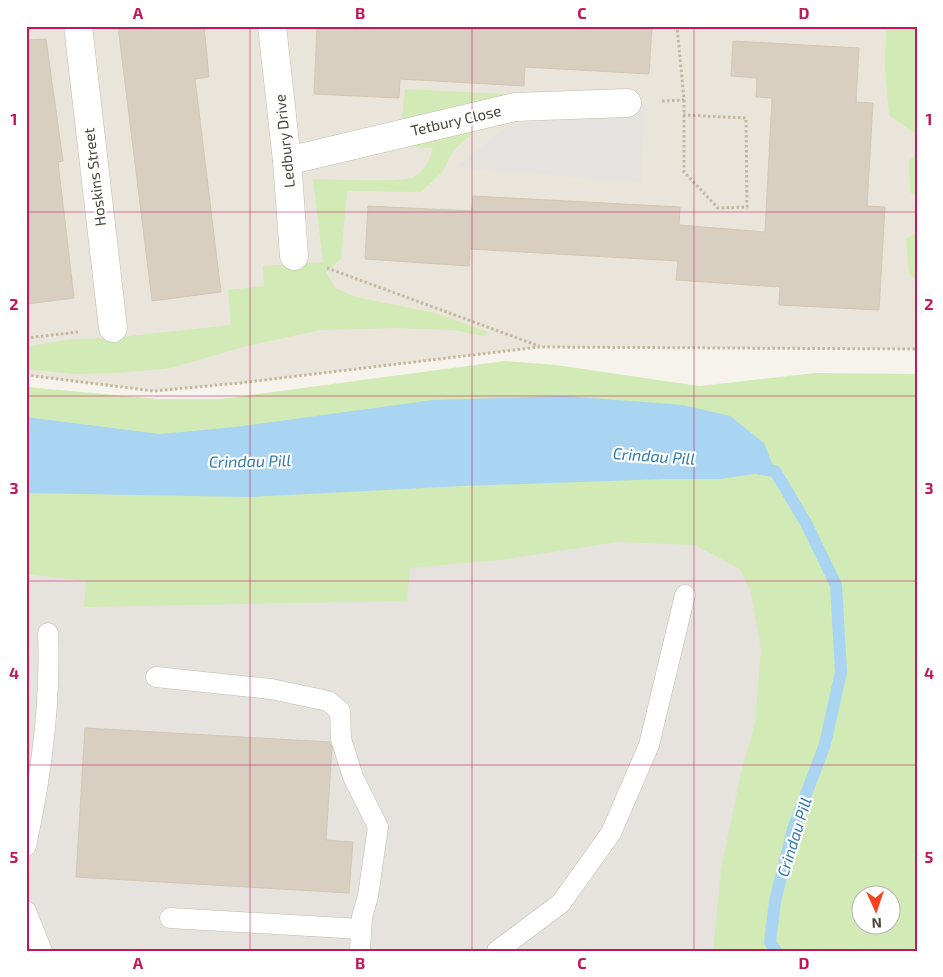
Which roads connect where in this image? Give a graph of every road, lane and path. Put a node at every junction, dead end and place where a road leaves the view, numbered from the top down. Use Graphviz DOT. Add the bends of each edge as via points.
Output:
graph roads {
  1 [pos="78,26"];
  2 [pos="272,26"];
  3 [pos="677,26"];
  4 [pos="684,100"];
  5 [pos="627,103"];
  6 [pos="684,115"];
  7 [pos="288,161"];
  8 [pos="294,256"];
  9 [pos="113,328"];
  10 [pos="26,338"];
  11 [pos="540,347"];
  12 [pos="917,349"];
  13 [pos="26,375"];
  14 [pos="685,595"];
  15 [pos="48,633"];
  16 [pos="156,677"];
  17 [pos="26,846"];
  18 [pos="26,911"];
  19 [pos="170,918"];
  20 [pos="361,929"];
  21 [pos="42,951"];
  22 [pos="360,951"];
  23 [pos="497,951"];
  1 -- 9 [label="street, Hoskins Street"];
  2 -- 7 [label="street, Ledbury Drive"];
  3 -- 4 [label="path"];
  4 -- 5 [label="path"];
  4 -- 6 [label="path"];
  5 -- 7 [label="street, Tetbury Close" via="515,107"];
  6 -- 6 [label="path" via="684,172 718,208 747,207 746,118"];
  7 -- 8 [label="street, Ledbury Drive"];
  8 -- 11 [label="path"];
  9 -- 10 [label="path"];
  11 -- 12 [label="path"];
  11 -- 13 [label="path" via="154,391"];
  14 -- 23 [label="lane" via="648,745 611,834 561,902"];
  15 -- 17 [label="lane" via="50,670 40,764"];
  16 -- 20 [label="lane" via="271,689 328,701 340,712 341,738 353,777 378,827"];
  18 -- 21 [label="lane"];
  19 -- 20 [label="lane"];
  20 -- 22 [label="lane"];
}
